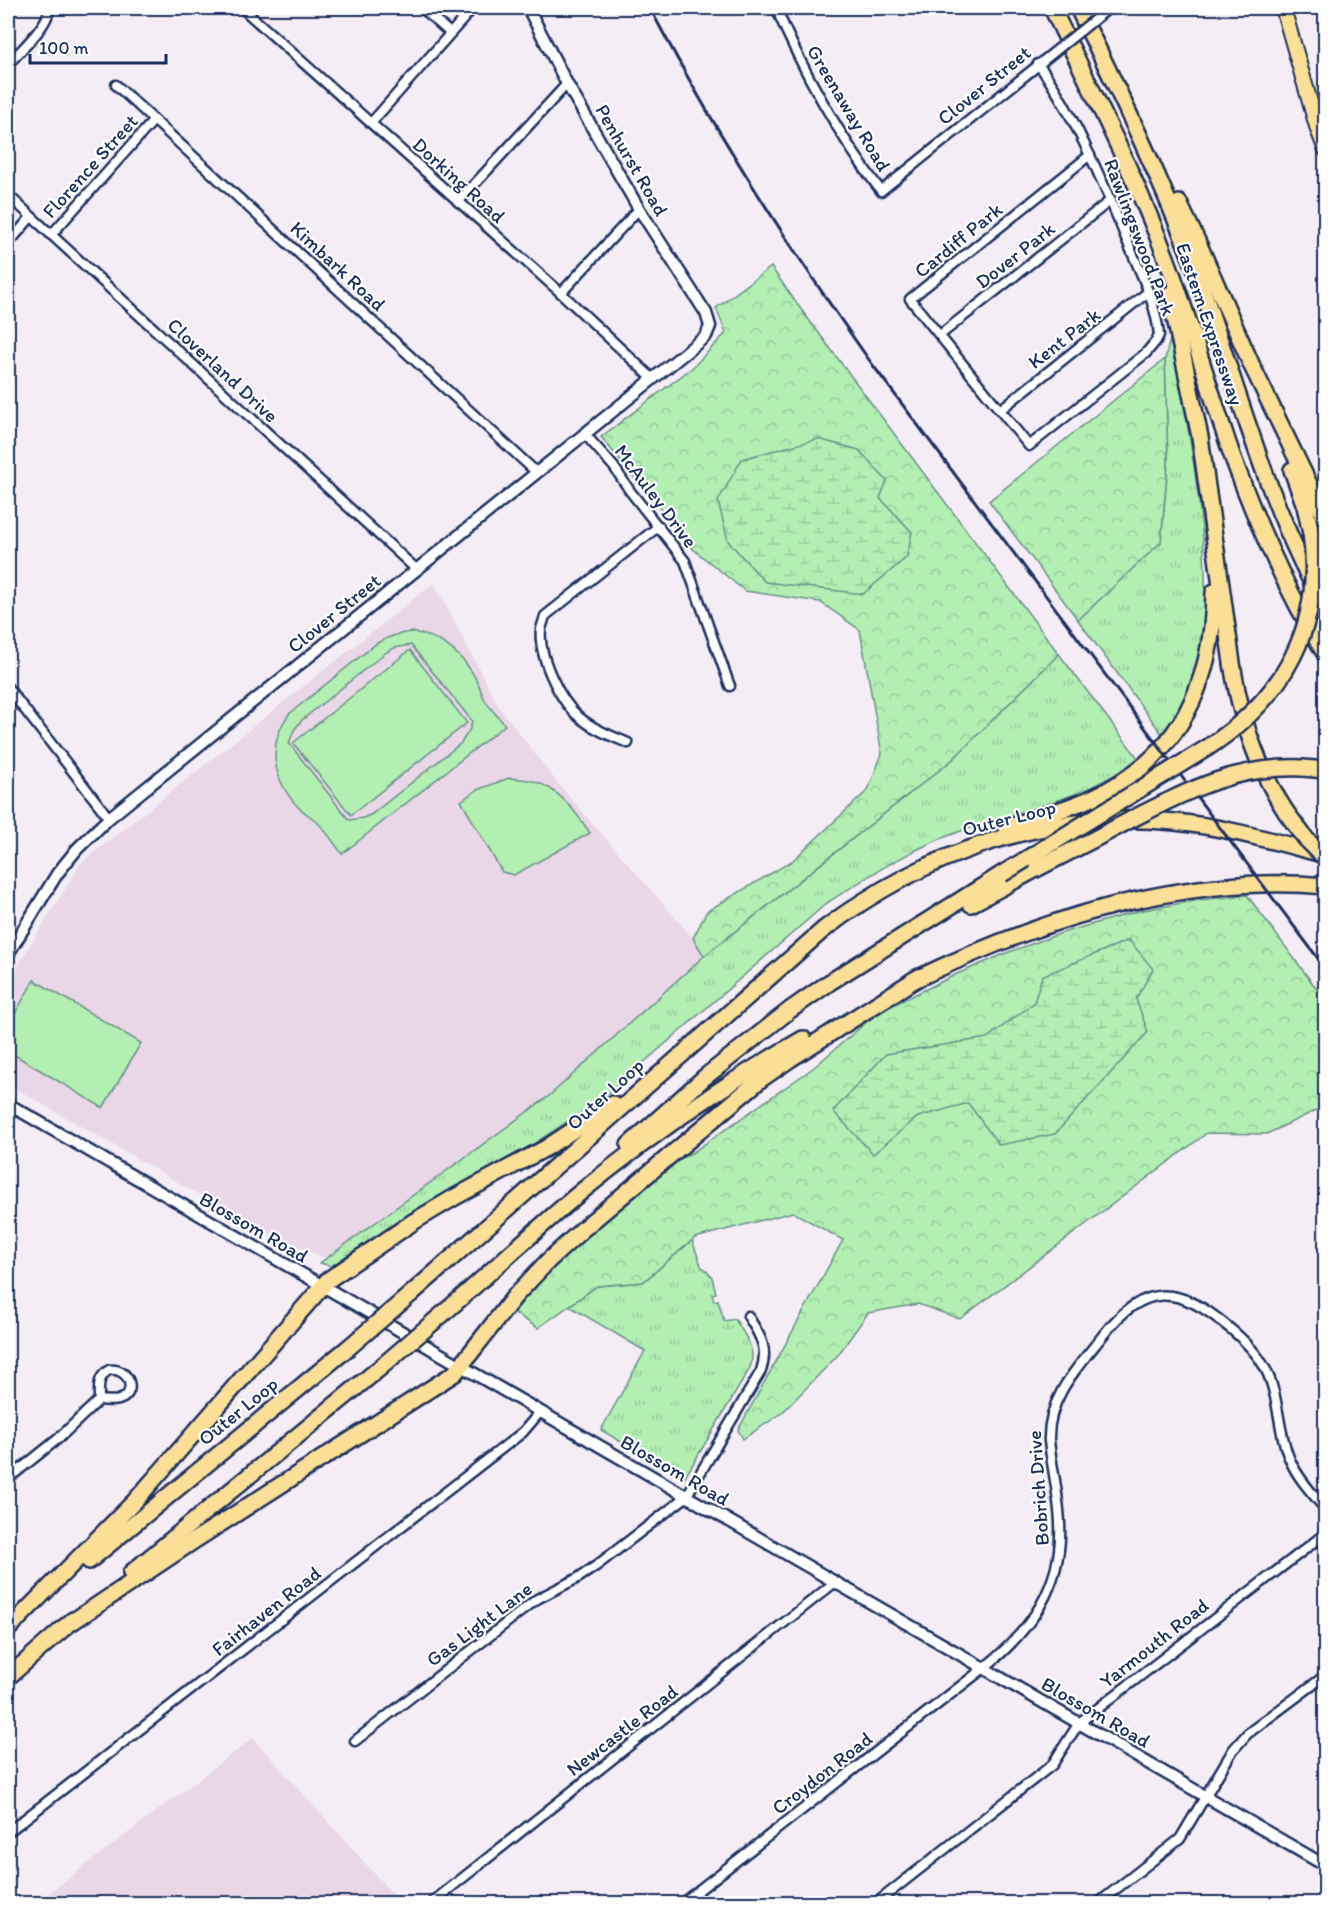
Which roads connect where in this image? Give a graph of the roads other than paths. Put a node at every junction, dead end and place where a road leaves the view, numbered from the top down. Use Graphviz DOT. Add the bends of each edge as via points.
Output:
graph roads {
  1 [pos="49,8"];
  2 [pos="242,8"];
  3 [pos="422,8"];
  4 [pos="473,8"];
  5 [pos="528,8"];
  6 [pos="776,8"];
  7 [pos="1052,8"];
  8 [pos="1078,8"];
  9 [pos="1109,8"];
  10 [pos="1283,8"];
  11 [pos="450,33"];
  12 [pos="1041,63"];
  13 [pos="8,64"];
  14 [pos="567,84"];
  15 [pos="116,85"];
  16 [pos="1129,113"];
  17 [pos="154,120"];
  18 [pos="371,123"];
  19 [pos="1326,150"];
  20 [pos="1090,155"];
  21 [pos="1133,177"];
  22 [pos="881,191"];
  23 [pos="8,195"];
  24 [pos="1111,200"];
  25 [pos="458,202"];
  26 [pos="639,209"];
  27 [pos="32,217"];
  28 [pos="51,235"];
  29 [pos="8,244"];
  30 [pos="1148,292"];
  31 [pos="561,293"];
  32 [pos="710,326"];
  33 [pos="940,336"];
  34 [pos="1252,366"];
  35 [pos="653,379"];
  36 [pos="1000,410"];
  37 [pos="584,433"];
  38 [pos="1029,446"];
  39 [pos="536,472"];
  40 [pos="1326,519"];
  41 [pos="659,526"];
  42 [pos="1213,529"];
  43 [pos="416,569"];
  44 [pos="1326,609"];
  45 [pos="1326,655"];
  46 [pos="730,686"];
  47 [pos="8,688"];
  48 [pos="628,742"];
  49 [pos="1326,770"];
  50 [pos="110,818"];
  51 [pos="1326,857"];
  52 [pos="920,868"];
  53 [pos="1326,886"];
  54 [pos="8,954"];
  55 [pos="868,959"];
  56 [pos="920,977"];
  57 [pos="674,1061"];
  58 [pos="8,1104"];
  59 [pos="545,1222"];
  60 [pos="322,1286"];
  61 [pos="748,1316"];
  62 [pos="461,1367"];
  63 [pos="99,1400"];
  64 [pos="540,1412"];
  65 [pos="8,1479"];
  66 [pos="686,1497"];
  67 [pos="1326,1510"];
  68 [pos="1326,1533"];
  69 [pos="834,1583"];
  70 [pos="66,1626"];
  71 [pos="8,1629"];
  72 [pos="984,1668"];
  73 [pos="1326,1675"];
  74 [pos="8,1677"];
  75 [pos="1079,1723"];
  76 [pos="355,1741"];
  77 [pos="1205,1796"];
  78 [pos="8,1832"];
  79 [pos="1326,1866"];
  80 [pos="430,1904"];
  81 [pos="681,1904"];
  82 [pos="875,1904"];
  83 [pos="1097,1904"];
  1 -- 13 [label="street" via="44,23"];
  2 -- 18 [label="street, Dorking Road"];
  3 -- 11 [label="street"];
  4 -- 11 [label="street"];
  5 -- 14 [label="street, Penhurst Road"];
  6 -- 22 [label="street, Greenaway Road" via="823,100"];
  7 -- 21 [label="highway, Eastern Expressway"];
  8 -- 16 [label="highway, Eastern Expressway"];
  9 -- 12 [label="street, Clover Street, bridge"];
  10 -- 19 [label="main road"];
  11 -- 18 [label="street"];
  12 -- 20 [label="street, Rawlingswood Park"];
  12 -- 22 [label="street, Clover Street"];
  14 -- 25 [label="street"];
  14 -- 26 [label="street, Penhurst Road"];
  15 -- 17 [label="street, Kimbark Road"];
  16 -- 34 [label="highway" via="1185,215"];
  16 -- 44 [label="highway, Eastern Expressway" via="1185,243 1274,501"];
  17 -- 28 [label="street, Florence Street"];
  17 -- 39 [label="street, Kimbark Road"];
  18 -- 25 [label="street, Dorking Road"];
  20 -- 24 [label="street, Rawlingswood Park"];
  20 -- 33 [label="street, Cardiff Park" via="910,299"];
  21 -- 42 [label="highway" via="1176,320 1195,408"];
  21 -- 45 [label="highway, Eastern Expressway" via="1170,269 1256,518 1287,586"];
  23 -- 27 [label="street, Cloverland Drive"];
  24 -- 30 [label="street, Rawlingswood Park"];
  24 -- 33 [label="street, Dover Park"];
  25 -- 31 [label="street, Dorking Road"];
  26 -- 31 [label="street"];
  26 -- 32 [label="street, Penhurst Road" via="706,313"];
  27 -- 28 [label="street, Cloverland Drive"];
  27 -- 29 [label="street"];
  28 -- 43 [label="street, Cloverland Drive"];
  30 -- 36 [label="street, Kent Park"];
  30 -- 38 [label="street, Rawlingswood Park" via="1158,329 1156,341"];
  31 -- 35 [label="street, Dorking Road"];
  32 -- 35 [label="street, Clover Street" via="700,342"];
  33 -- 36 [label="street, Cardiff Park"];
  34 -- 40 [label="highway"];
  34 -- 55 [label="highway, bridge" via="1300,492 1314,558 1305,627 1277,684 1242,723 1208,748"];
  35 -- 37 [label="street, Clover Street"];
  36 -- 38 [label="street, Cardiff Park"];
  37 -- 39 [label="street, Clover Street"];
  37 -- 41 [label="street, McAuley Drive"];
  39 -- 43 [label="street, Clover Street"];
  41 -- 46 [label="street, McAuley Drive" via="686,561"];
  41 -- 48 [label="street" via="545,616 541,629 544,655 555,686 578,716"];
  42 -- 51 [label="highway, bridge" via="1233,672 1253,749 1286,812"];
  42 -- 52 [label="highway" via="1214,612 1208,658 1192,704 1168,741 1131,775 1099,795 979,838"];
  43 -- 50 [label="street, Clover Street"];
  47 -- 50 [label="street"];
  49 -- 55 [label="highway, bridge" via="1257,770 1211,781"];
  50 -- 54 [label="street, Clover Street" via="57,873"];
  51 -- 52 [label="highway, Outer Loop" via="1209,827 1127,820 1029,831 965,849"];
  52 -- 57 [label="highway, Outer Loop" via="862,901 823,930"];
  53 -- 56 [label="highway" via="1238,886 1139,901 1042,928"];
  55 -- 59 [label="highway" via="798,1004 720,1064"];
  56 -- 59 [label="highway" via="823,1027 731,1083"];
  56 -- 62 [label="highway" via="790,1059 732,1102 548,1261 515,1296"];
  57 -- 60 [label="highway" via="573,1132 413,1222"];
  57 -- 71 [label="highway, Outer Loop, bridge" via="348,1348"];
  58 -- 60 [label="street, Blossom Road"];
  59 -- 70 [label="highway, bridge" via="381,1367"];
  60 -- 62 [label="street, Blossom Road"];
  60 -- 71 [label="highway" via="129,1508"];
  61 -- 66 [label="street" via="764,1346 762,1371"];
  62 -- 64 [label="street, Blossom Road"];
  62 -- 70 [label="highway"];
  63 -- 65 [label="street"];
  64 -- 66 [label="street, Blossom Road"];
  64 -- 78 [label="street, Fairhaven Road" via="514,1439"];
  66 -- 69 [label="street, Blossom Road"];
  66 -- 76 [label="street, Gas Light Lane" via="596,1566 537,1599"];
  67 -- 72 [label="street, Bobrich Drive" via="1290,1461 1271,1381 1248,1345 1218,1318 1183,1298 1161,1296 1131,1305 1107,1330 1056,1399 1048,1429 1060,1524 1057,1567 1040,1607 1025,1629"];
  68 -- 75 [label="street, Yarmouth Road"];
  69 -- 72 [label="street, Blossom Road"];
  69 -- 80 [label="street, Newcastle Road"];
  70 -- 74 [label="highway"];
  72 -- 75 [label="street, Blossom Road"];
  72 -- 81 [label="street, Croydon Road"];
  73 -- 77 [label="street" via="1247,1734"];
  75 -- 77 [label="street, Blossom Road"];
  75 -- 82 [label="street, Yarmouth Road" via="1052,1764"];
  77 -- 79 [label="street, Blossom Road"];
  77 -- 83 [label="street" via="1180,1839"];
}
